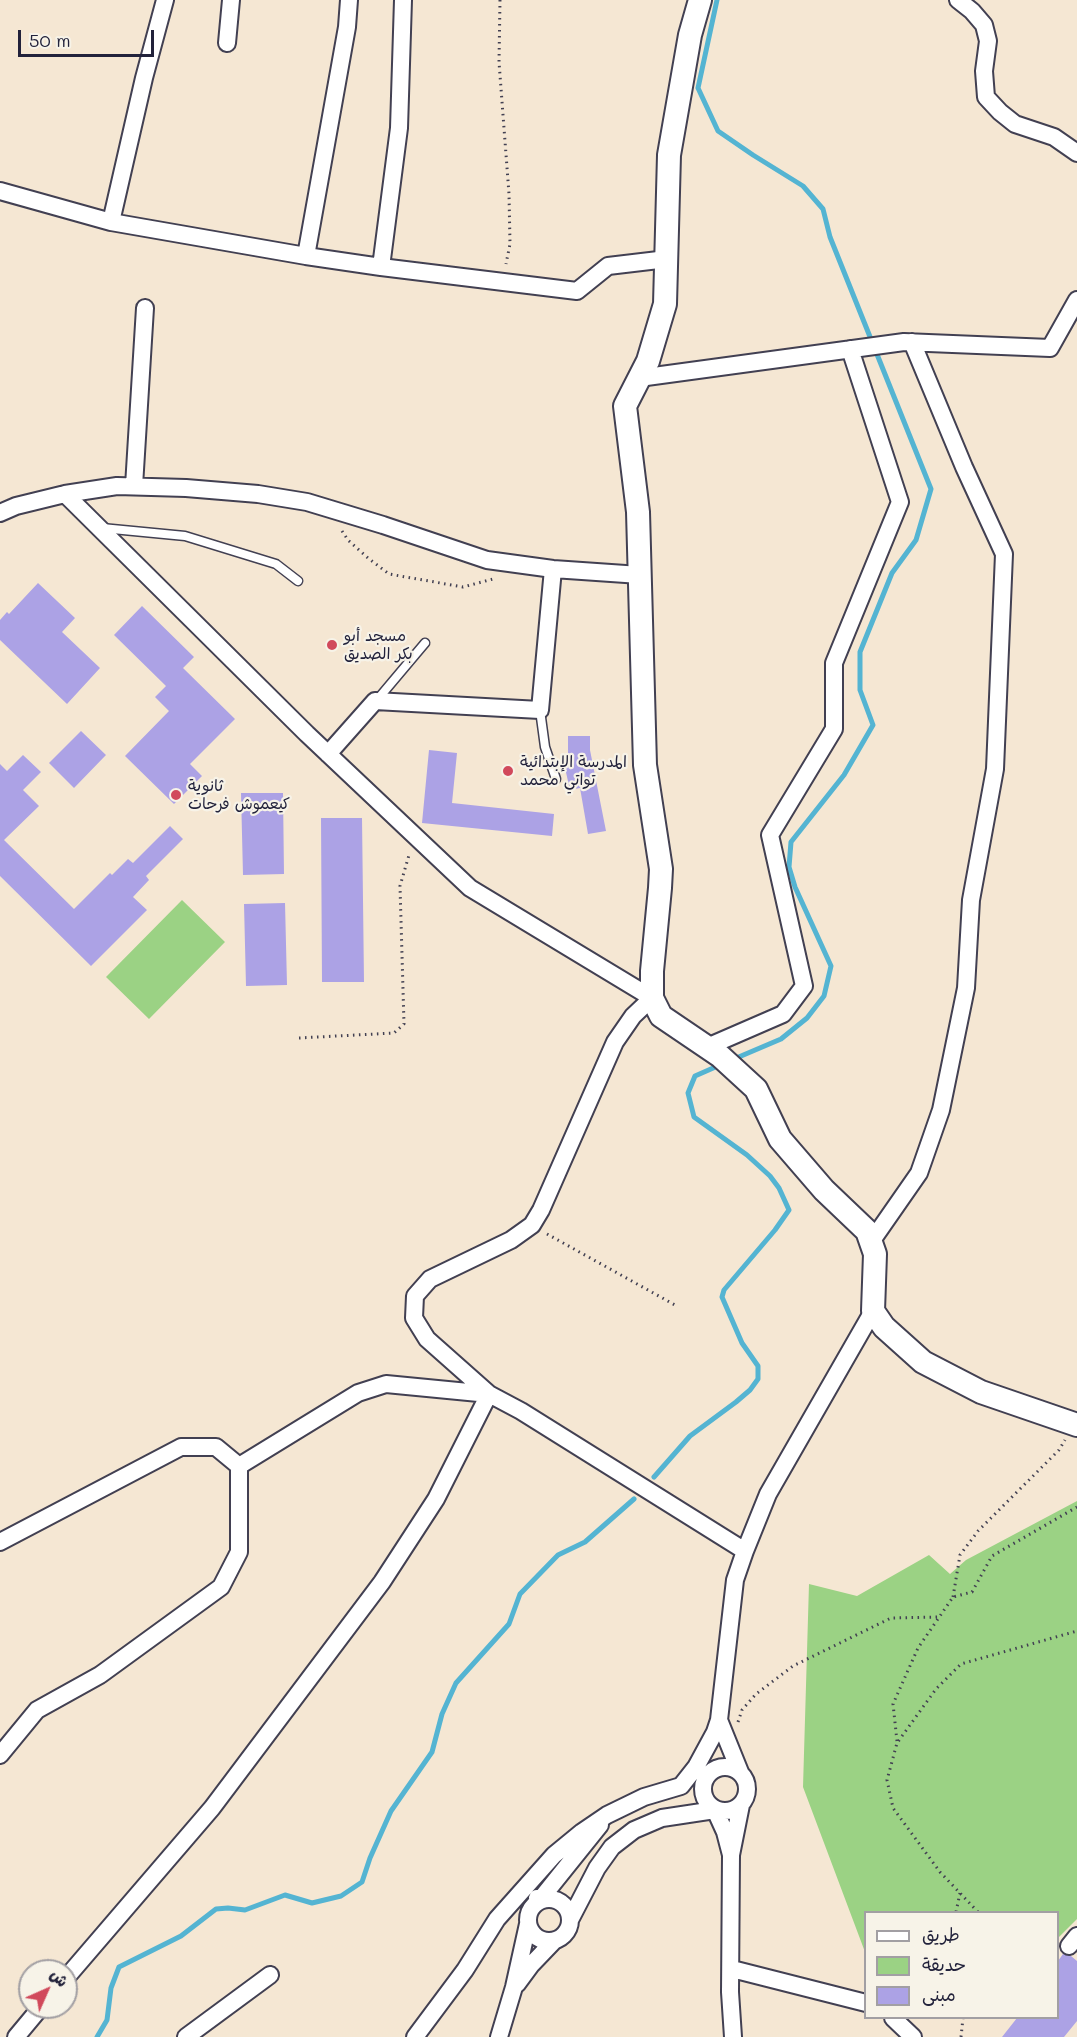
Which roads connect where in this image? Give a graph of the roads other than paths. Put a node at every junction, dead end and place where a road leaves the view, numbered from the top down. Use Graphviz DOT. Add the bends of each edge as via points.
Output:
graph roads {
  1 [pos="165,0"];
  2 [pos="231,0"];
  3 [pos="349,0"];
  4 [pos="403,0"];
  5 [pos="700,0"];
  6 [pos="958,0"];
  7 [pos="227,43"];
  8 [pos="1077,153"];
  9 [pos="0,191"];
  10 [pos="111,222"];
  11 [pos="306,256"];
  12 [pos="667,260"];
  13 [pos="381,267"];
  14 [pos="1077,300"];
  15 [pos="145,308"];
  16 [pos="912,342"];
  17 [pos="865,347"];
  18 [pos="639,378"];
  19 [pos="134,486"];
  20 [pos="65,494"];
  21 [pos="0,513"];
  22 [pos="99,528"];
  23 [pos="553,568"];
  24 [pos="640,574"];
  25 [pos="298,581"];
  26 [pos="425,643"];
  27 [pos="375,701"];
  28 [pos="540,710"];
  29 [pos="328,754"];
  30 [pos="556,779"];
  31 [pos="652,998"];
  32 [pos="720,1057"];
  33 [pos="871,1242"];
  34 [pos="873,1311"];
  35 [pos="489,1394"];
  36 [pos="1073,1424"];
  37 [pos="239,1466"];
  38 [pos="0,1542"];
  39 [pos="746,1551"];
  40 [pos="717,1726"];
  41 [pos="0,1755"];
  42 [pos="740,1772"];
  43 [pos="709,1774"];
  44 [pos="681,1786"];
  45 [pos="741,1804"];
  46 [pos="715,1810"];
  47 [pos="607,1815"];
  48 [pos="634,1830"];
  49 [pos="588,1841"];
  50 [pos="554,1855"];
  51 [pos="731,1855"];
  52 [pos="526,1885"];
  53 [pos="539,1900"];
  54 [pos="570,1920"];
  55 [pos="528,1924"];
  56 [pos="554,1941"];
  57 [pos="78,1964"];
  58 [pos="732,1969"];
  59 [pos="270,1975"];
  60 [pos="514,1987"];
  61 [pos="864,2002"];
  62 [pos="31,2019"];
  63 [pos="894,2019"];
  64 [pos="16,2037"];
  65 [pos="186,2037"];
  66 [pos="415,2037"];
  67 [pos="499,2037"];
  68 [pos="733,2037"];
  69 [pos="913,2037"];
  1 -- 10 [label="street"];
  2 -- 7 [label="street"];
  3 -- 11 [label="street"];
  4 -- 13 [label="street" via="399,128"];
  5 -- 12 [label="main road" via="669,155"];
  6 -- 8 [label="street" via="984,25 988,41 986,97 1015,124 1054,137"];
  9 -- 10 [label="street"];
  10 -- 11 [label="street"];
  11 -- 13 [label="street"];
  12 -- 13 [label="street" via="608,266 577,291"];
  12 -- 18 [label="main road" via="665,304"];
  14 -- 16 [label="street" via="1050,348"];
  15 -- 19 [label="street"];
  16 -- 17 [label="street"];
  16 -- 33 [label="street" via="1004,554 995,757 971,900 966,988 942,1110 919,1173"];
  17 -- 18 [label="street"];
  17 -- 32 [label="street" via="900,502 834,663 834,729 770,835 804,986 783,1014"];
  18 -- 24 [label="main road" via="625,406 638,512"];
  19 -- 20 [label="street"];
  19 -- 23 [label="street" via="258,494 307,502 487,560"];
  20 -- 21 [label="street"];
  20 -- 22 [label="street"];
  22 -- 25 [label="lane" via="185,536 276,564"];
  22 -- 29 [label="street"];
  23 -- 24 [label="street"];
  23 -- 28 [label="street"];
  24 -- 31 [label="main road" via="645,765 660,869"];
  26 -- 27 [label="lane"];
  27 -- 28 [label="street"];
  27 -- 29 [label="street"];
  28 -- 30 [label="lane" via="544,747"];
  29 -- 31 [label="street" via="470,888"];
  31 -- 32 [label="main road" via="661,1016"];
  31 -- 35 [label="street" via="615,1042 532,1225 511,1240 430,1279 415,1296 414,1318 427,1339"];
  32 -- 33 [label="main road" via="756,1089 780,1139 824,1190 867,1231"];
  33 -- 34 [label="main road" via="875,1254"];
  34 -- 36 [label="main road" via="884,1327 923,1362 981,1392"];
  34 -- 39 [label="street" via="768,1494"];
  35 -- 37 [label="street" via="386,1384 358,1393"];
  35 -- 39 [label="street"];
  35 -- 57 [label="street" via="436,1499 382,1582 212,1808"];
  37 -- 38 [label="street" via="216,1448 181,1447"];
  37 -- 41 [label="street" via="239,1552 221,1587 100,1675 37,1710"];
  39 -- 40 [label="street" via="735,1580"];
  40 -- 42 [label="street"];
  40 -- 43 [label="street"];
  40 -- 44 [label="street" via="696,1767"];
  42 -- 43 [label="street" via="726,1767"];
  42 -- 45 [label="street" via="747,1784"];
  43 -- 44 [label="street"];
  43 -- 46 [label="street" via="703,1784 704,1798"];
  44 -- 47 [label="street" via="644,1797"];
  45 -- 46 [label="street" via="729,1811"];
  45 -- 51 [label="street"];
  46 -- 48 [label="street" via="662,1818"];
  46 -- 51 [label="street"];
  47 -- 49 [label="street"];
  47 -- 50 [label="street"];
  48 -- 49 [label="street"];
  48 -- 54 [label="street" via="612,1847 597,1868"];
  49 -- 50 [label="street"];
  49 -- 53 [label="street"];
  50 -- 52 [label="street"];
  51 -- 58 [label="street"];
  52 -- 53 [label="street"];
  52 -- 66 [label="street" via="498,1918"];
  53 -- 54 [label="street" via="560,1902"];
  53 -- 55 [label="street" via="530,1911"];
  54 -- 56 [label="street" via="566,1933"];
  55 -- 56 [label="street" via="541,1940"];
  55 -- 60 [label="street"];
  56 -- 60 [label="street"];
  58 -- 61 [label="street"];
  58 -- 68 [label="street"];
  59 -- 65 [label="street"];
  60 -- 67 [label="street"];
  62 -- 64 [label="street"];
  63 -- 69 [label="street"];
}
